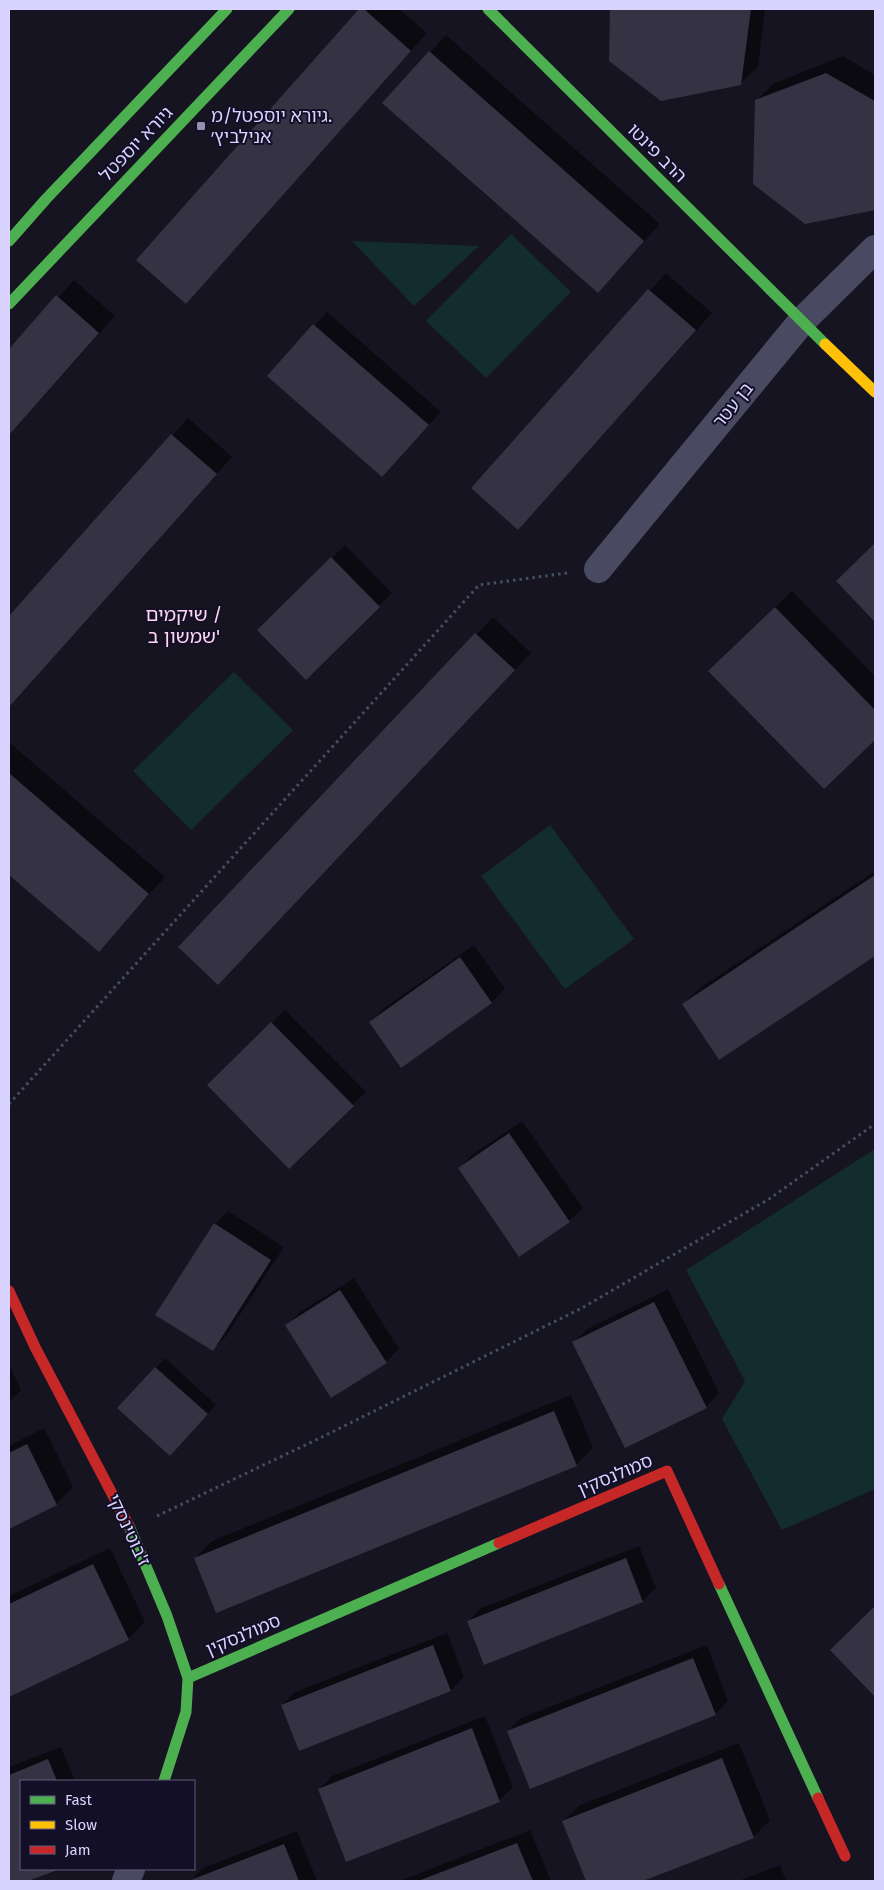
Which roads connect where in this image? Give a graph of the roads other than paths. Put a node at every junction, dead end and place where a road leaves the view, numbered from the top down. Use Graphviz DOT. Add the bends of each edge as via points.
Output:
graph roads {
  1 [pos="227,9"];
  2 [pos="289,9"];
  3 [pos="488,9"];
  4 [pos="9,241"];
  5 [pos="875,249"];
  6 [pos="9,304"];
  7 [pos="802,322"];
  8 [pos="875,392"];
  9 [pos="598,569"];
  10 [pos="9,1291"];
  11 [pos="188,1678"];
  12 [pos="164,1780"];
  13 [pos="845,1856"];
  1 -- 4 [label="street, גיורא יוספטל"];
  2 -- 6 [label="street, גיורא יוספטל"];
  3 -- 7 [label="street, הרב פינטו"];
  5 -- 7 [label="street, בן עטר"];
  7 -- 8 [label="street, הרב פינטו"];
  7 -- 9 [label="street, בן עטר"];
  10 -- 11 [label="street, ז'בוטינסקי" via="130,1529 167,1616"];
  11 -- 12 [label="street, ז'בוטינסקי" via="186,1712"];
  11 -- 13 [label="street, סמולנסקין" via="667,1471"];
}
